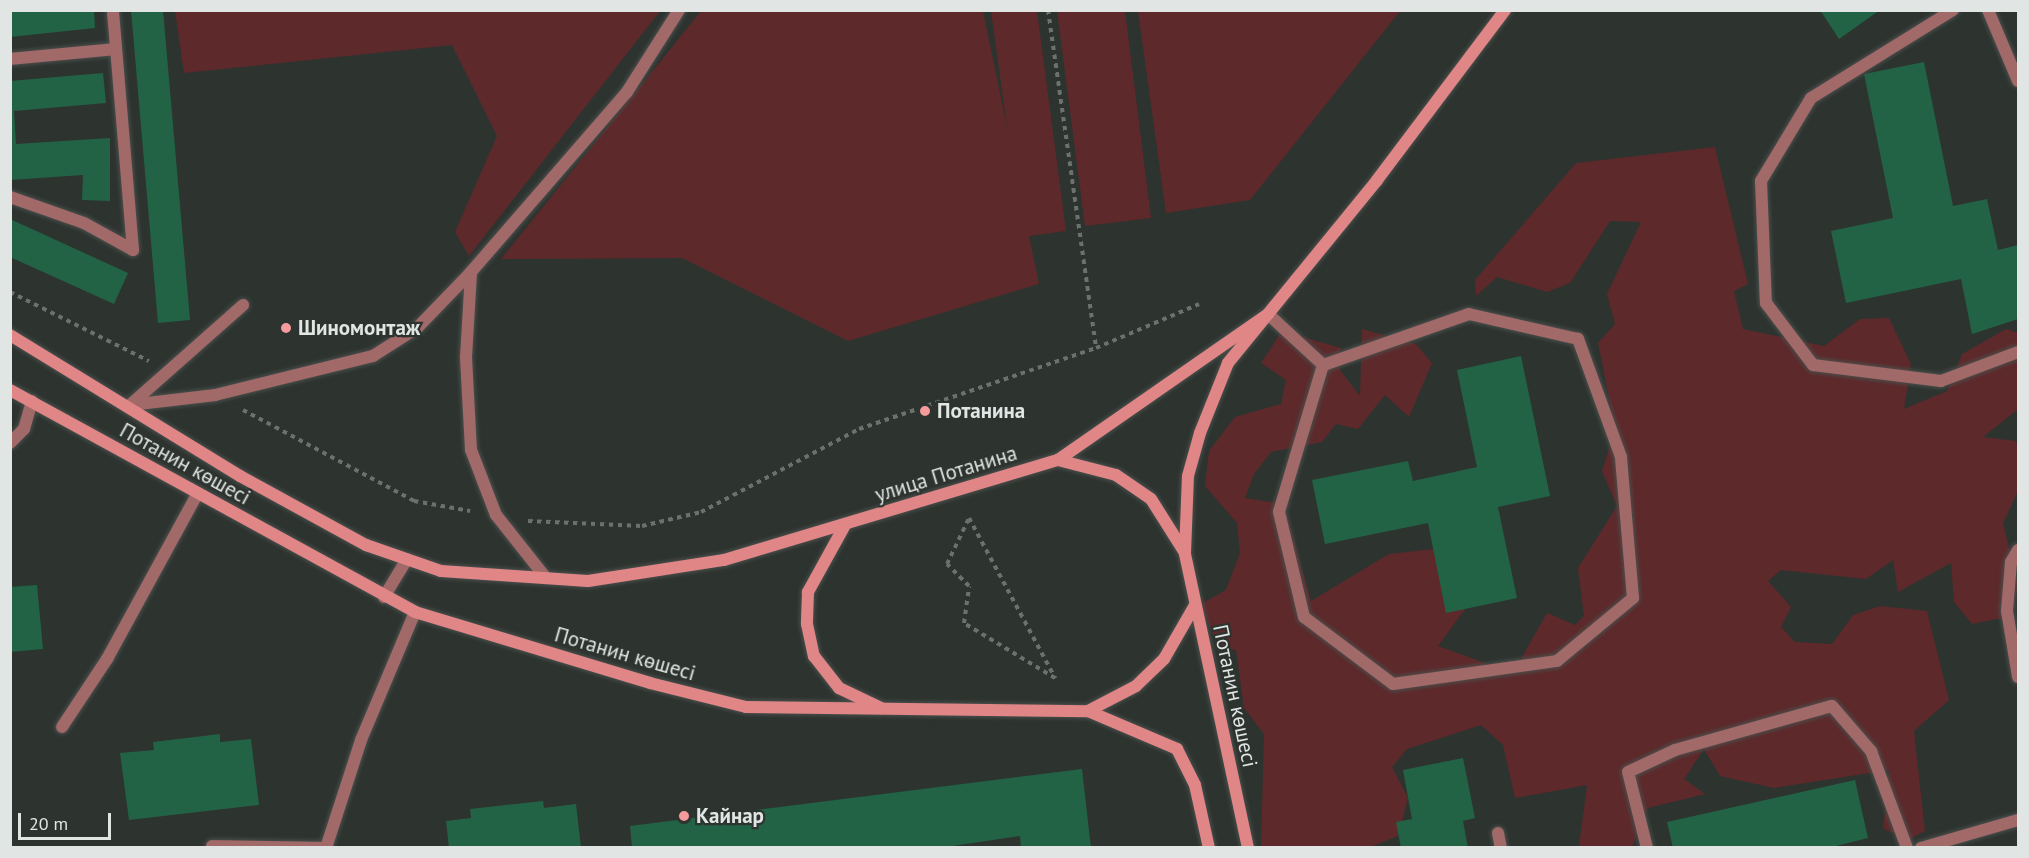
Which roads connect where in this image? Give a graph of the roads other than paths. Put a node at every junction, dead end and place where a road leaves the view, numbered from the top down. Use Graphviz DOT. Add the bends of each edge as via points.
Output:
graph roads {
  1 [pos="113,10"];
  2 [pos="679,10"];
  3 [pos="1505,10"];
  4 [pos="1953,10"];
  5 [pos="1988,10"];
  6 [pos="116,49"];
  7 [pos="10,59"];
  8 [pos="2019,81"];
  9 [pos="10,197"];
  10 [pos="471,272"];
  11 [pos="243,304"];
  12 [pos="1268,314"];
  13 [pos="10,334"];
  14 [pos="2019,352"];
  15 [pos="1323,365"];
  16 [pos="10,390"];
  17 [pos="32,401"];
  18 [pos="130,405"];
  19 [pos="10,443"];
  20 [pos="1058,460"];
  21 [pos="198,493"];
  22 [pos="845,525"];
  23 [pos="2019,550"];
  24 [pos="1185,553"];
  25 [pos="407,560"];
  26 [pos="546,578"];
  27 [pos="384,597"];
  28 [pos="1195,605"];
  29 [pos="416,612"];
  30 [pos="2019,677"];
  31 [pos="887,710"];
  32 [pos="1088,711"];
  33 [pos="62,727"];
  34 [pos="2019,820"];
  35 [pos="1498,833"];
  36 [pos="212,846"];
  37 [pos="325,847"];
  38 [pos="1209,848"];
  39 [pos="1248,848"];
  40 [pos="1501,848"];
  41 [pos="1647,848"];
  42 [pos="1907,848"];
  43 [pos="1921,848"];
  1 -- 6 [label="street"];
  2 -- 10 [label="street" via="607,118"];
  3 -- 12 [label="main road"];
  4 -- 14 [label="street" via="1811,98 1761,182 1766,303 1813,364 1941,381"];
  5 -- 8 [label="street"];
  6 -- 7 [label="street"];
  6 -- 9 [label="street" via="133,250 84,224"];
  10 -- 18 [label="street" via="417,328 373,356 214,395"];
  10 -- 26 [label="street" via="466,357 471,450 496,515"];
  11 -- 18 [label="street"];
  12 -- 15 [label="street"];
  12 -- 20 [label="main road"];
  12 -- 24 [label="main road" via="1228,363 1200,433 1188,476"];
  13 -- 18 [label="main road, Потанин көшесі"];
  15 -- 15 [label="street" via="1279,512 1304,617 1312,624 1393,684 1557,661 1633,598 1621,457 1578,339 1469,314"];
  16 -- 17 [label="main road, Потанин көшесі"];
  17 -- 19 [label="street" via="24,429"];
  17 -- 21 [label="main road, Потанин көшесі"];
  18 -- 25 [label="main road, Потанин көшесі" via="240,476 366,545"];
  20 -- 22 [label="main road, улица Потанина"];
  20 -- 24 [label="main road" via="1116,475 1152,499"];
  21 -- 27 [label="main road, Потанин көшесі"];
  21 -- 33 [label="street" via="107,659"];
  22 -- 26 [label="main road, Потанин көшесі" via="724,560 588,581"];
  22 -- 31 [label="main road" via="808,592 807,624 814,656 839,688"];
  23 -- 30 [label="street" via="2010,562 2007,611"];
  24 -- 28 [label="main road, Потанин көшесі"];
  25 -- 26 [label="main road, Потанин көшесі" via="441,572"];
  25 -- 27 [label="street"];
  27 -- 29 [label="main road, Потанин көшесі"];
  28 -- 32 [label="main road" via="1164,659 1136,686"];
  28 -- 39 [label="main road, Потанин көшесі"];
  29 -- 31 [label="main road, Потанин көшесі" via="746,707"];
  29 -- 37 [label="street" via="361,740"];
  31 -- 32 [label="main road, Потанин көшесі"];
  32 -- 38 [label="main road, Потанин көшесі" via="1177,749 1196,785"];
  34 -- 43 [label="street"];
  35 -- 40 [label="street"];
  36 -- 37 [label="street"];
  41 -- 42 [label="street" via="1628,772 1675,750 1832,706 1871,751"];
}
